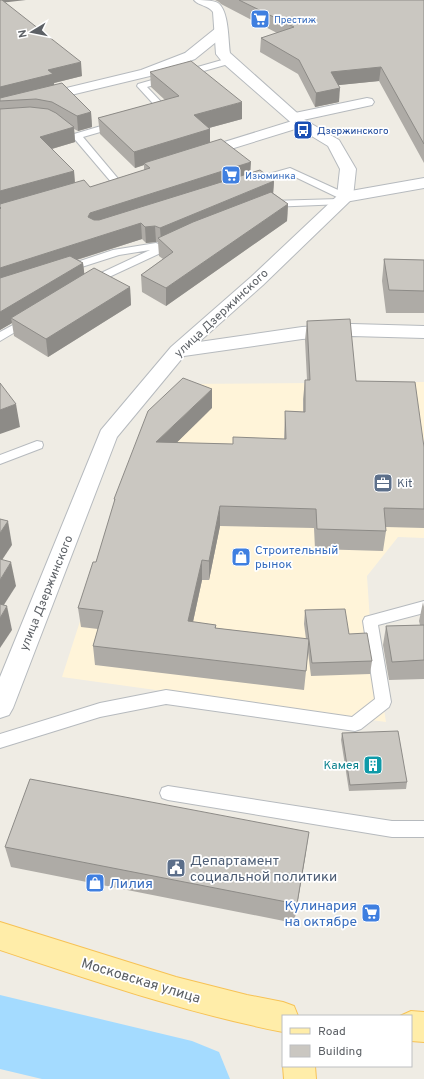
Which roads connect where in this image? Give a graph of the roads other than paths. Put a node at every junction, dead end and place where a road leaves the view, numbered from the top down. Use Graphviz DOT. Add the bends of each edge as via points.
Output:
graph roads {
  1 [pos="200,0"];
  2 [pos="221,31"];
  3 [pos="229,61"];
  4 [pos="367,102"];
  5 [pos="0,108"];
  6 [pos="151,115"];
  7 [pos="297,120"];
  8 [pos="129,121"];
  9 [pos="66,130"];
  10 [pos="77,136"];
  11 [pos="188,158"];
  12 [pos="123,179"];
  13 [pos="424,183"];
  14 [pos="99,186"];
  15 [pos="240,186"];
  16 [pos="342,199"];
  17 [pos="262,207"];
  18 [pos="184,238"];
  19 [pos="172,244"];
  20 [pos="59,271"];
  21 [pos="79,289"];
  22 [pos="40,313"];
  23 [pos="424,332"];
  24 [pos="0,337"];
  25 [pos="178,351"];
  26 [pos="37,445"];
  27 [pos="0,460"];
  28 [pos="424,607"];
  29 [pos="0,708"];
  30 [pos="0,741"];
  31 [pos="168,793"];
  32 [pos="424,829"];
  33 [pos="0,936"];
  34 [pos="282,1017"];
  35 [pos="412,1026"];
  36 [pos="424,1027"];
  37 [pos="284,1067"];
  38 [pos="299,1067"];
  39 [pos="285,1079"];
  40 [pos="300,1079"];
  1 -- 2 [label="street" via="214,5 219,12"];
  2 -- 3 [label="street" via="223,54"];
  2 -- 5 [label="street" via="190,56 145,74"];
  3 -- 6 [label="lane" via="141,86 165,111"];
  3 -- 7 [label="street"];
  4 -- 7 [label="street"];
  7 -- 11 [label="street"];
  7 -- 16 [label="street" via="334,143 348,169"];
  8 -- 10 [label="lane"];
  9 -- 10 [label="lane"];
  10 -- 12 [label="lane"];
  12 -- 14 [label="street"];
  13 -- 16 [label="street"];
  15 -- 16 [label="lane" via="290,171"];
  16 -- 17 [label="lane" via="270,204"];
  16 -- 25 [label="street, улица Дзержинского"];
  18 -- 19 [label="lane"];
  19 -- 20 [label="lane" via="117,252"];
  19 -- 21 [label="lane"];
  22 -- 24 [label="lane"];
  23 -- 25 [label="street" via="302,332"];
  25 -- 29 [label="street, улица Дзержинского" via="108,435"];
  26 -- 27 [label="lane"];
  28 -- 30 [label="lane" via="370,621 383,702 355,724 166,697 100,710"];
  31 -- 32 [label="lane" via="392,829"];
  33 -- 34 [label="main road, Московская улица" via="239,1009"];
  35 -- 36 [label="main road"];
  37 -- 39 [label="main road"];
  38 -- 40 [label="main road"];
}
